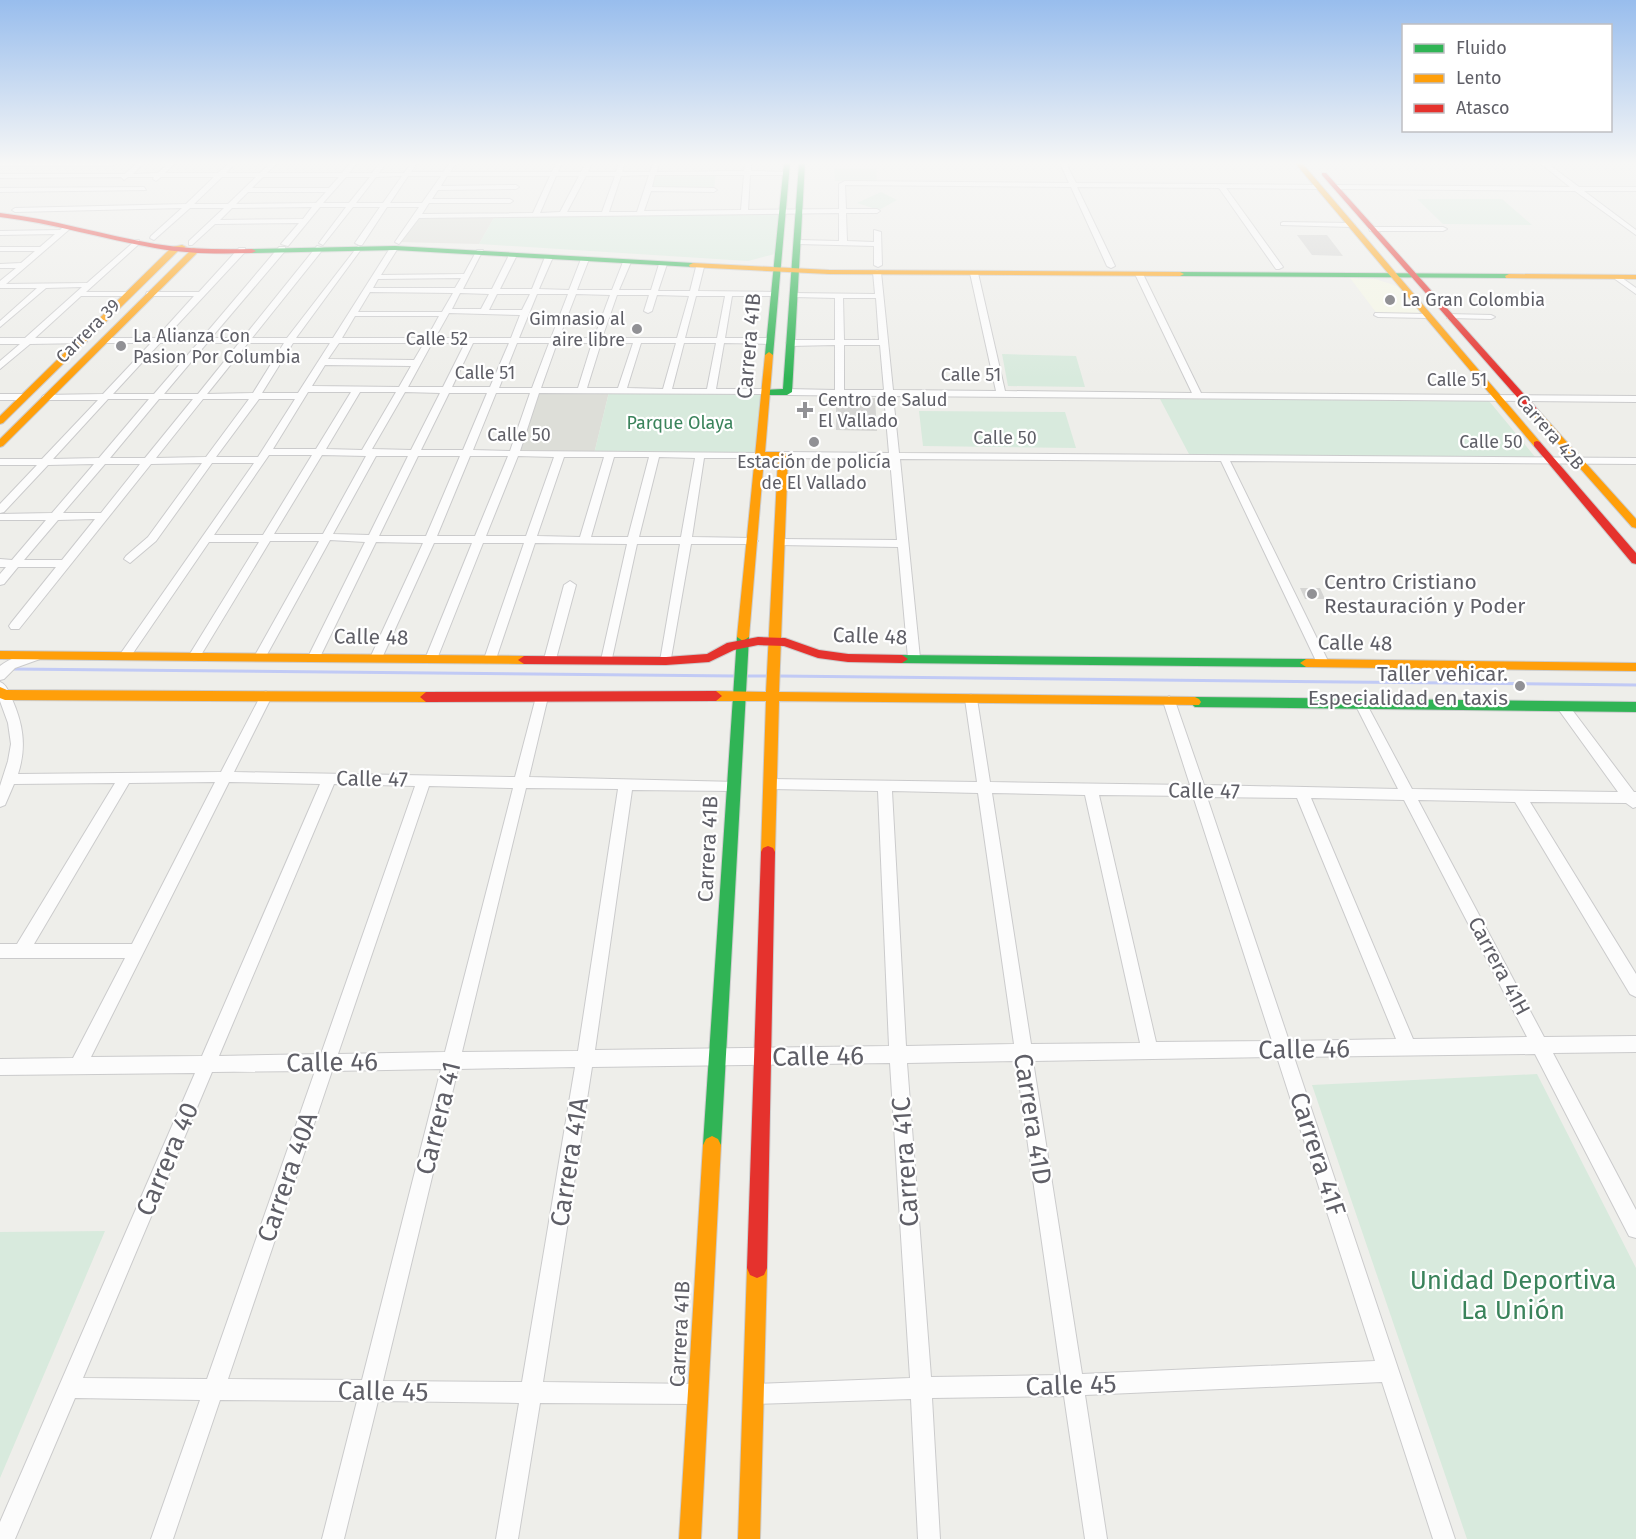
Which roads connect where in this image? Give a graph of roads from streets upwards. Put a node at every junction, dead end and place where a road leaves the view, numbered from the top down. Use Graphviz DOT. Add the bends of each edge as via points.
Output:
graph roads {
  1 [pos="59,235"];
  2 [pos="94,235"];
  3 [pos="117,235"];
  4 [pos="161,235"];
  5 [pos="203,235"];
  6 [pos="293,235"];
  7 [pos="329,235"];
  8 [pos="366,235"];
  9 [pos="403,235"];
  10 [pos="781,235"];
  11 [pos="798,235"];
  12 [pos="842,235"];
  13 [pos="877,235"];
  14 [pos="1096,235"];
  15 [pos="1256,235"];
  16 [pos="1359,235"];
  17 [pos="1378,235"];
  18 [pos="136,242"];
  19 [pos="155,242"];
  20 [pos="843,243"];
  21 [pos="877,244"];
  22 [pos="359,245"];
  23 [pos="396,245"];
  24 [pos="284,246"];
  25 [pos="321,246"];
  26 [pos="0,249"];
  27 [pos="43,249"];
  28 [pos="242,250"];
  29 [pos="191,251"];
  30 [pos="1373,251"];
  31 [pos="1392,251"];
  32 [pos="480,252"];
  33 [pos="171,253"];
  34 [pos="513,255"];
  35 [pos="549,257"];
  36 [pos="585,259"];
  37 [pos="627,262"];
  38 [pos="663,264"];
  39 [pos="24,265"];
  40 [pos="742,265"];
  41 [pos="0,266"];
  42 [pos="1111,266"];
  43 [pos="700,267"];
  44 [pos="1279,267"];
  45 [pos="796,268"];
  46 [pos="828,268"];
  47 [pos="878,268"];
  48 [pos="1636,269"];
  49 [pos="1345,271"];
  50 [pos="777,272"];
  51 [pos="1390,272"];
  52 [pos="1411,272"];
  53 [pos="1459,272"];
  54 [pos="974,273"];
  55 [pos="1139,274"];
  56 [pos="466,276"];
  57 [pos="376,277"];
  58 [pos="1618,277"];
  59 [pos="1636,277"];
  60 [pos="45,285"];
  61 [pos="89,285"];
  62 [pos="0,286"];
  63 [pos="369,290"];
  64 [pos="459,291"];
  65 [pos="495,291"];
  66 [pos="534,291"];
  67 [pos="571,292"];
  68 [pos="615,292"];
  69 [pos="653,292"];
  70 [pos="1636,292"];
  71 [pos="693,293"];
  72 [pos="729,293"];
  73 [pos="1408,293"];
  74 [pos="78,294"];
  75 [pos="129,294"];
  76 [pos="150,294"];
  77 [pos="201,294"];
  78 [pos="839,295"];
  79 [pos="1432,295"];
  80 [pos="880,296"];
  81 [pos="112,311"];
  82 [pos="648,311"];
  83 [pos="132,312"];
  84 [pos="484,312"];
  85 [pos="1423,312"];
  86 [pos="446,313"];
  87 [pos="525,313"];
  88 [pos="1448,313"];
  89 [pos="353,314"];
  90 [pos="1378,315"];
  91 [pos="1491,317"];
  92 [pos="0,325"];
  93 [pos="96,327"];
  94 [pos="116,328"];
  95 [pos="337,338"];
  96 [pos="105,339"];
  97 [pos="431,339"];
  98 [pos="471,339"];
  99 [pos="159,340"];
  100 [pos="206,340"];
  101 [pos="247,340"];
  102 [pos="290,340"];
  103 [pos="513,340"];
  104 [pos="555,340"];
  105 [pos="598,340"];
  106 [pos="638,340"];
  107 [pos="680,340"];
  108 [pos="720,340"];
  109 [pos="0,341"];
  110 [pos="29,341"];
  111 [pos="83,341"];
  112 [pos="770,341"];
  113 [pos="839,342"];
  114 [pos="884,342"];
  115 [pos="790,343"];
  116 [pos="323,362"];
  117 [pos="417,363"];
  118 [pos="0,366"];
  119 [pos="357,390"];
  120 [pos="402,390"];
  121 [pos="446,390"];
  122 [pos="492,391"];
  123 [pos="535,391"];
  124 [pos="582,391"];
  125 [pos="621,392"];
  126 [pos="667,392"];
  127 [pos="711,392"];
  128 [pos="766,392"];
  129 [pos="840,392"];
  130 [pos="889,392"];
  131 [pos="304,393"];
  132 [pos="787,393"];
  133 [pos="1001,393"];
  134 [pos="201,396"];
  135 [pos="256,396"];
  136 [pos="0,397"];
  137 [pos="24,397"];
  138 [pos="47,397"];
  139 [pos="105,397"];
  140 [pos="157,397"];
  141 [pos="1199,397"];
  142 [pos="1496,398"];
  143 [pos="1521,398"];
  144 [pos="1636,399"];
  145 [pos="11,410"];
  146 [pos="31,412"];
  147 [pos="0,423"];
  148 [pos="14,430"];
  149 [pos="0,444"];
  150 [pos="319,452"];
  151 [pos="369,452"];
  152 [pos="415,452"];
  153 [pos="465,453"];
  154 [pos="514,453"];
  155 [pos="560,453"];
  156 [pos="610,454"];
  157 [pos="655,454"];
  158 [pos="700,454"];
  159 [pos="761,455"];
  160 [pos="783,455"];
  161 [pos="264,456"];
  162 [pos="896,456"];
  163 [pos="1224,458"];
  164 [pos="149,460"];
  165 [pos="209,460"];
  166 [pos="1551,460"];
  167 [pos="46,461"];
  168 [pos="102,461"];
  169 [pos="1579,461"];
  170 [pos="1636,461"];
  171 [pos="0,462"];
  172 [pos="0,510"];
  173 [pos="56,516"];
  174 [pos="105,516"];
  175 [pos="0,517"];
  176 [pos="1636,525"];
  177 [pos="327,537"];
  178 [pos="205,538"];
  179 [pos="531,538"];
  180 [pos="267,539"];
  181 [pos="373,539"];
  182 [pos="585,539"];
  183 [pos="633,539"];
  184 [pos="430,540"];
  185 [pos="480,540"];
  186 [pos="685,540"];
  187 [pos="753,541"];
  188 [pos="779,542"];
  189 [pos="904,544"];
  190 [pos="130,559"];
  191 [pos="1636,560"];
  192 [pos="0,563"];
  193 [pos="15,563"];
  194 [pos="66,564"];
  195 [pos="0,581"];
  196 [pos="570,585"];
  197 [pos="15,626"];
  198 [pos="774,641"];
  199 [pos="743,642"];
  200 [pos="0,655"];
  201 [pos="41,655"];
  202 [pos="125,656"];
  203 [pos="194,657"];
  204 [pos="260,657"];
  205 [pos="314,657"];
  206 [pos="376,657"];
  207 [pos="914,658"];
  208 [pos="431,659"];
  209 [pos="490,659"];
  210 [pos="550,659"];
  211 [pos="607,660"];
  212 [pos="666,661"];
  213 [pos="1323,663"];
  214 [pos="1636,667"];
  215 [pos="0,676"];
  216 [pos="2,691"];
  217 [pos="738,691"];
  218 [pos="773,692"];
  219 [pos="266,696"];
  220 [pos="542,697"];
  221 [pos="971,699"];
  222 [pos="1169,701"];
  223 [pos="1361,704"];
  224 [pos="1562,706"];
  225 [pos="1636,707"];
  226 [pos="225,777"];
  227 [pos="11,778"];
  228 [pos="125,778"];
  229 [pos="329,779"];
  230 [pos="424,780"];
  231 [pos="522,781"];
  232 [pos="771,784"];
  233 [pos="626,785"];
  234 [pos="885,785"];
  235 [pos="733,786"];
  236 [pos="985,787"];
  237 [pos="1091,789"];
  238 [pos="1198,790"];
  239 [pos="1301,792"];
  240 [pos="1408,794"];
  241 [pos="1519,796"];
  242 [pos="1634,800"];
  243 [pos="0,801"];
  244 [pos="22,950"];
  245 [pos="0,951"];
  246 [pos="138,951"];
  247 [pos="1636,989"];
  248 [pos="1636,1044"];
  249 [pos="1540,1046"];
  250 [pos="1408,1047"];
  251 [pos="1283,1049"];
  252 [pos="1150,1051"];
  253 [pos="1022,1053"];
  254 [pos="898,1054"];
  255 [pos="763,1056"];
  256 [pos="717,1057"];
  257 [pos="585,1059"];
  258 [pos="453,1061"];
  259 [pos="326,1062"];
  260 [pos="208,1064"];
  261 [pos="78,1066"];
  262 [pos="0,1067"];
  263 [pos="1636,1229"];
  264 [pos="1389,1371"];
  265 [pos="1073,1386"];
  266 [pos="921,1388"];
  267 [pos="68,1389"];
  268 [pos="213,1390"];
  269 [pos="370,1391"];
  270 [pos="532,1393"];
  271 [pos="698,1394"];
  272 [pos="753,1394"];
  273 [pos="4,1539"];
  274 [pos="162,1539"];
  275 [pos="333,1539"];
  276 [pos="507,1539"];
  277 [pos="690,1539"];
  278 [pos="749,1539"];
  279 [pos="929,1539"];
  280 [pos="1096,1539"];
  281 [pos="1444,1539"];
  1 -- 27 [label="street"];
  2 -- 18 [label="street"];
  3 -- 19 [label="street"];
  4 -- 19 [label="street"];
  5 -- 29 [label="street, Carrera 39"];
  6 -- 24 [label="street"];
  7 -- 25 [label="street"];
  8 -- 22 [label="street"];
  9 -- 23 [label="street"];
  10 -- 50 [label="street, Carrera 41B"];
  11 -- 45 [label="street, Carrera 41B"];
  12 -- 20 [label="street"];
  13 -- 21 [label="street"];
  14 -- 42 [label="street"];
  15 -- 44 [label="street"];
  16 -- 30 [label="street, Carrera 42B"];
  17 -- 31 [label="street, Carrera 42B"];
  18 -- 19 [label="street"];
  18 -- 61 [label="street"];
  19 -- 29 [label="street"];
  19 -- 33 [label="street"];
  20 -- 21 [label="street"];
  20 -- 45 [label="street"];
  21 -- 47 [label="street"];
  22 -- 23 [label="street"];
  22 -- 25 [label="street"];
  22 -- 102 [label="street"];
  23 -- 32 [label="street"];
  23 -- 40 [label="street" via="479,244"];
  23 -- 57 [label="street"];
  24 -- 25 [label="street"];
  24 -- 28 [label="street"];
  24 -- 29 [label="street"];
  24 -- 100 [label="street"];
  25 -- 101 [label="street"];
  26 -- 27 [label="street"];
  27 -- 39 [label="street"];
  28 -- 29 [label="street" via="197,254"];
  28 -- 77 [label="street"];
  29 -- 33 [label="street"];
  29 -- 76 [label="street, Carrera 39"];
  30 -- 49 [label="street" via="1365,261"];
  30 -- 51 [label="street, Carrera 42B"];
  31 -- 52 [label="street, Carrera 42B"];
  31 -- 53 [label="street"];
  32 -- 34 [label="street"];
  32 -- 56 [label="street"];
  33 -- 75 [label="street, Carrera 39"];
  34 -- 35 [label="street"];
  34 -- 65 [label="street"];
  35 -- 36 [label="street"];
  35 -- 66 [label="street"];
  36 -- 37 [label="street"];
  36 -- 67 [label="street"];
  37 -- 38 [label="street"];
  37 -- 68 [label="street"];
  38 -- 43 [label="street"];
  38 -- 69 [label="street"];
  39 -- 41 [label="street"];
  39 -- 62 [label="street"];
  40 -- 43 [label="street"];
  40 -- 50 [label="street"];
  40 -- 50 [label="street" via="770,257"];
  42 -- 44 [label="street"];
  42 -- 47 [label="street"];
  43 -- 71 [label="street"];
  44 -- 49 [label="street"];
  45 -- 46 [label="street" via="808,276"];
  45 -- 46 [label="street" via="807,260"];
  45 -- 50 [label="street"];
  45 -- 78 [label="street"];
  45 -- 115 [label="street, Carrera 41B"];
  46 -- 47 [label="street"];
  47 -- 54 [label="street"];
  47 -- 80 [label="street"];
  48 -- 53 [label="street"];
  49 -- 51 [label="street"];
  49 -- 55 [label="street"];
  49 -- 73 [label="street"];
  50 -- 72 [label="street"];
  50 -- 112 [label="street, Carrera 41B"];
  51 -- 52 [label="street"];
  51 -- 73 [label="street, Carrera 42B"];
  52 -- 53 [label="street"];
  52 -- 79 [label="street, Carrera 42B"];
  53 -- 58 [label="street"];
  53 -- 79 [label="street" via="1434,281 1430,287"];
  54 -- 55 [label="street"];
  54 -- 133 [label="street"];
  55 -- 141 [label="street"];
  56 -- 57 [label="street"];
  56 -- 64 [label="street"];
  57 -- 63 [label="street"];
  58 -- 59 [label="street"];
  58 -- 70 [label="street"];
  60 -- 61 [label="street"];
  60 -- 62 [label="street"];
  60 -- 92 [label="street"];
  61 -- 74 [label="street"];
  63 -- 64 [label="street"];
  63 -- 89 [label="street"];
  64 -- 65 [label="street"];
  64 -- 86 [label="street"];
  65 -- 66 [label="street"];
  65 -- 84 [label="street"];
  66 -- 67 [label="street"];
  66 -- 87 [label="street"];
  67 -- 68 [label="street"];
  67 -- 104 [label="street"];
  68 -- 69 [label="street"];
  68 -- 105 [label="street"];
  69 -- 71 [label="street"];
  69 -- 82 [label="street"];
  71 -- 72 [label="street"];
  71 -- 107 [label="street"];
  72 -- 108 [label="street"];
  73 -- 85 [label="street, Carrera 42B"];
  74 -- 75 [label="street"];
  74 -- 110 [label="street"];
  75 -- 81 [label="street, Carrera 39"];
  76 -- 77 [label="street"];
  76 -- 83 [label="street, Carrera 39"];
  77 -- 99 [label="street"];
  78 -- 80 [label="street"];
  78 -- 113 [label="street"];
  79 -- 88 [label="street, Carrera 42B"];
  80 -- 114 [label="street"];
  81 -- 83 [label="street" via="115,316"];
  81 -- 93 [label="street, Carrera 39"];
  83 -- 94 [label="street, Carrera 39"];
  84 -- 86 [label="street"];
  84 -- 87 [label="street"];
  85 -- 88 [label="street"];
  85 -- 90 [label="street"];
  85 -- 142 [label="street, Carrera 42B"];
  86 -- 89 [label="street"];
  86 -- 97 [label="street"];
  87 -- 103 [label="street"];
  88 -- 91 [label="street"];
  88 -- 143 [label="street, Carrera 42B"];
  89 -- 95 [label="street"];
  93 -- 94 [label="street" via="110,323"];
  93 -- 111 [label="street, Carrera 39"];
  94 -- 96 [label="street, Carrera 39"];
  95 -- 97 [label="street, Calle 52"];
  95 -- 102 [label="street, Calle 52"];
  95 -- 116 [label="street"];
  96 -- 99 [label="street, Calle 52"];
  96 -- 138 [label="street, Carrera 39"];
  97 -- 98 [label="street, Calle 52"];
  97 -- 117 [label="street"];
  98 -- 103 [label="street, Calle 52"];
  98 -- 121 [label="street"];
  99 -- 100 [label="street, Calle 52"];
  99 -- 139 [label="street"];
  100 -- 101 [label="street, Calle 52"];
  100 -- 140 [label="street"];
  101 -- 102 [label="street, Calle 52"];
  101 -- 134 [label="street"];
  102 -- 135 [label="street"];
  103 -- 104 [label="street, Calle 52"];
  103 -- 122 [label="street"];
  104 -- 105 [label="street, Calle 52"];
  104 -- 123 [label="street"];
  105 -- 106 [label="street, Calle 52"];
  105 -- 124 [label="street"];
  106 -- 107 [label="street, Calle 52"];
  106 -- 125 [label="street"];
  107 -- 108 [label="street, Calle 52"];
  107 -- 126 [label="street"];
  108 -- 112 [label="street, Calle 52"];
  108 -- 127 [label="street"];
  109 -- 110 [label="street"];
  110 -- 111 [label="street"];
  110 -- 118 [label="street"];
  111 -- 137 [label="street, Carrera 39"];
  112 -- 128 [label="street, Carrera 41B"];
  113 -- 114 [label="street"];
  113 -- 115 [label="street"];
  113 -- 129 [label="street"];
  114 -- 130 [label="street"];
  115 -- 132 [label="street, Carrera 41B"];
  116 -- 117 [label="street"];
  116 -- 131 [label="street"];
  117 -- 120 [label="street"];
  119 -- 120 [label="street, Calle 51"];
  119 -- 131 [label="street, Calle 51"];
  119 -- 150 [label="street"];
  120 -- 121 [label="street, Calle 51"];
  120 -- 151 [label="street"];
  121 -- 122 [label="street, Calle 51"];
  121 -- 152 [label="street"];
  122 -- 123 [label="street, Calle 51"];
  122 -- 153 [label="street"];
  123 -- 124 [label="street, Calle 51"];
  123 -- 154 [label="street"];
  124 -- 125 [label="street, Calle 51"];
  125 -- 126 [label="street, Calle 51"];
  126 -- 127 [label="street, Calle 51"];
  127 -- 128 [label="street, Calle 51"];
  128 -- 132 [label="street, Calle 51"];
  128 -- 159 [label="street, Carrera 41B"];
  129 -- 130 [label="street, Calle 51"];
  129 -- 132 [label="street, Calle 51"];
  130 -- 133 [label="street, Calle 51"];
  130 -- 162 [label="street"];
  131 -- 135 [label="street, Calle 51"];
  131 -- 161 [label="street"];
  133 -- 141 [label="street, Calle 51"];
  134 -- 135 [label="street, Calle 51"];
  134 -- 140 [label="street, Calle 51"];
  134 -- 164 [label="street"];
  135 -- 165 [label="street"];
  136 -- 137 [label="street"];
  137 -- 145 [label="street, Carrera 39"];
  138 -- 139 [label="street, Calle 51"];
  138 -- 146 [label="street, Carrera 39"];
  139 -- 140 [label="street, Calle 51"];
  139 -- 167 [label="street"];
  140 -- 168 [label="street"];
  141 -- 142 [label="street, Calle 51"];
  142 -- 143 [label="street, Calle 51"];
  142 -- 166 [label="street, Carrera 42B"];
  143 -- 144 [label="street, Calle 51"];
  143 -- 169 [label="street, Carrera 42B"];
  145 -- 146 [label="street" via="12,416"];
  145 -- 147 [label="street, Carrera 39"];
  146 -- 148 [label="street, Carrera 39"];
  147 -- 148 [label="street" via="13,424"];
  148 -- 149 [label="street, Carrera 39"];
  150 -- 151 [label="street, Calle 50"];
  150 -- 161 [label="street, Calle 50"];
  150 -- 180 [label="street"];
  151 -- 152 [label="street, Calle 50"];
  151 -- 177 [label="street"];
  152 -- 153 [label="street, Calle 50"];
  152 -- 181 [label="street"];
  153 -- 154 [label="street, Calle 50"];
  153 -- 184 [label="street"];
  154 -- 155 [label="street, Calle 50"];
  154 -- 185 [label="street"];
  155 -- 156 [label="street, Calle 50"];
  155 -- 179 [label="street"];
  156 -- 157 [label="street, Calle 50"];
  156 -- 182 [label="street"];
  157 -- 158 [label="street, Calle 50"];
  157 -- 183 [label="street"];
  158 -- 159 [label="street, Calle 50"];
  158 -- 186 [label="street"];
  159 -- 160 [label="street, Calle 50"];
  159 -- 187 [label="street, Carrera 41B"];
  160 -- 162 [label="street, Calle 50"];
  160 -- 188 [label="street"];
  161 -- 165 [label="street, Calle 50"];
  161 -- 178 [label="street"];
  162 -- 163 [label="street, Calle 50"];
  162 -- 189 [label="street"];
  163 -- 166 [label="street, Calle 50"];
  163 -- 213 [label="street"];
  164 -- 165 [label="street, Calle 50"];
  164 -- 168 [label="street, Calle 50"];
  164 -- 174 [label="street"];
  165 -- 190 [label="street" via="152,539"];
  166 -- 169 [label="street, Calle 50"];
  166 -- 191 [label="street, Carrera 42B"];
  167 -- 168 [label="street, Calle 50"];
  167 -- 171 [label="street, Calle 50"];
  167 -- 172 [label="street"];
  168 -- 173 [label="street"];
  169 -- 170 [label="street, Calle 50"];
  169 -- 176 [label="street, Carrera 42B"];
  173 -- 174 [label="street"];
  173 -- 175 [label="street"];
  173 -- 193 [label="street"];
  174 -- 194 [label="street"];
  177 -- 180 [label="street"];
  177 -- 181 [label="street"];
  177 -- 204 [label="street"];
  178 -- 180 [label="street"];
  178 -- 202 [label="street"];
  179 -- 182 [label="street"];
  179 -- 185 [label="street"];
  179 -- 209 [label="street"];
  180 -- 203 [label="street"];
  181 -- 184 [label="street"];
  181 -- 205 [label="street"];
  182 -- 183 [label="street"];
  183 -- 186 [label="street"];
  183 -- 211 [label="street"];
  184 -- 185 [label="street"];
  184 -- 206 [label="street"];
  185 -- 208 [label="street"];
  186 -- 187 [label="street"];
  186 -- 212 [label="street"];
  187 -- 199 [label="street, Carrera 41B"];
  188 -- 189 [label="street"];
  188 -- 198 [label="street"];
  189 -- 207 [label="street"];
  192 -- 193 [label="street"];
  193 -- 194 [label="street"];
  193 -- 195 [label="street"];
  194 -- 197 [label="street"];
  196 -- 210 [label="street"];
  198 -- 199 [label="street, Calle 48"];
  198 -- 207 [label="street, Calle 48" via="826,655"];
  198 -- 218 [label="street"];
  199 -- 212 [label="street, Calle 48" via="709,658"];
  199 -- 217 [label="street, Carrera 41B"];
  200 -- 201 [label="street, Calle 48"];
  201 -- 202 [label="street, Calle 48"];
  201 -- 215 [label="street" via="10,665"];
  202 -- 203 [label="street, Calle 48"];
  203 -- 204 [label="street, Calle 48"];
  204 -- 205 [label="street, Calle 48"];
  205 -- 206 [label="street, Calle 48"];
  206 -- 208 [label="street, Calle 48"];
  207 -- 213 [label="street, Calle 48"];
  208 -- 209 [label="street, Calle 48"];
  209 -- 210 [label="street, Calle 48"];
  210 -- 211 [label="street, Calle 48"];
  211 -- 212 [label="street, Calle 48"];
  213 -- 214 [label="street, Calle 48"];
  216 -- 219 [label="street"];
  216 -- 227 [label="street" via="17,736"];
  217 -- 218 [label="street"];
  217 -- 220 [label="street"];
  217 -- 235 [label="street, Carrera 41B"];
  218 -- 221 [label="street"];
  218 -- 232 [label="street"];
  219 -- 220 [label="street"];
  219 -- 226 [label="street"];
  220 -- 231 [label="street, Carrera 41"];
  221 -- 222 [label="street"];
  221 -- 236 [label="street, Carrera 41D"];
  222 -- 223 [label="street"];
  222 -- 238 [label="street, Carrera 41F"];
  223 -- 224 [label="street"];
  223 -- 240 [label="street, Carrera 41H"];
  224 -- 225 [label="street"];
  224 -- 242 [label="street"];
  226 -- 228 [label="street, Calle 47"];
  226 -- 229 [label="street, Calle 47"];
  226 -- 246 [label="street"];
  227 -- 228 [label="street, Calle 47"];
  227 -- 243 [label="street"];
  228 -- 244 [label="street"];
  229 -- 230 [label="street, Calle 47"];
  229 -- 260 [label="street, Carrera 40"];
  230 -- 231 [label="street, Calle 47"];
  230 -- 259 [label="street, Carrera 40A"];
  231 -- 233 [label="street, Calle 47"];
  231 -- 258 [label="street, Carrera 41"];
  232 -- 234 [label="street, Calle 47"];
  232 -- 255 [label="street"];
  233 -- 235 [label="street, Calle 47"];
  233 -- 257 [label="street, Carrera 41A"];
  234 -- 236 [label="street, Calle 47"];
  234 -- 254 [label="street, Carrera 41C"];
  235 -- 256 [label="street, Carrera 41B"];
  236 -- 237 [label="street, Calle 47"];
  236 -- 253 [label="street, Carrera 41D"];
  237 -- 238 [label="street, Calle 47"];
  237 -- 252 [label="street"];
  238 -- 239 [label="street, Calle 47"];
  238 -- 251 [label="street, Carrera 41F"];
  239 -- 240 [label="street, Calle 47"];
  239 -- 250 [label="street"];
  240 -- 241 [label="street, Calle 47"];
  240 -- 249 [label="street, Carrera 41H"];
  241 -- 242 [label="street, Calle 47"];
  241 -- 247 [label="street"];
  244 -- 245 [label="street"];
  244 -- 246 [label="street"];
  246 -- 261 [label="street"];
  248 -- 249 [label="street, Calle 46"];
  249 -- 250 [label="street, Calle 46"];
  249 -- 263 [label="street, Carrera 41H"];
  250 -- 251 [label="street, Calle 46"];
  251 -- 252 [label="street, Calle 46"];
  251 -- 264 [label="street, Carrera 41F"];
  252 -- 253 [label="street, Calle 46"];
  253 -- 254 [label="street, Calle 46"];
  253 -- 265 [label="street, Carrera 41D"];
  254 -- 255 [label="street, Calle 46"];
  254 -- 266 [label="street, Carrera 41C"];
  255 -- 256 [label="street, Calle 46"];
  255 -- 272 [label="street"];
  256 -- 257 [label="street, Calle 46"];
  256 -- 271 [label="street, Carrera 41B"];
  257 -- 258 [label="street, Calle 46"];
  257 -- 270 [label="street, Carrera 41A"];
  258 -- 259 [label="street, Calle 46"];
  258 -- 269 [label="street, Carrera 41"];
  259 -- 260 [label="street, Calle 46"];
  259 -- 268 [label="street, Carrera 40A"];
  260 -- 261 [label="street, Calle 46"];
  260 -- 267 [label="street, Carrera 40"];
  261 -- 262 [label="street, Calle 46"];
  264 -- 265 [label="street, Calle 45"];
  264 -- 281 [label="street, Carrera 41F"];
  265 -- 266 [label="street, Calle 45"];
  265 -- 280 [label="street, Carrera 41D"];
  266 -- 272 [label="street, Calle 45"];
  266 -- 279 [label="street, Carrera 41C"];
  267 -- 268 [label="street, Calle 45"];
  267 -- 273 [label="street, Carrera 40"];
  268 -- 269 [label="street, Calle 45"];
  268 -- 274 [label="street, Carrera 40A"];
  269 -- 270 [label="street, Calle 45"];
  269 -- 275 [label="street, Carrera 41"];
  270 -- 271 [label="street, Calle 45"];
  270 -- 276 [label="street, Carrera 41A"];
  271 -- 277 [label="street, Carrera 41B"];
  272 -- 278 [label="street"];
}
